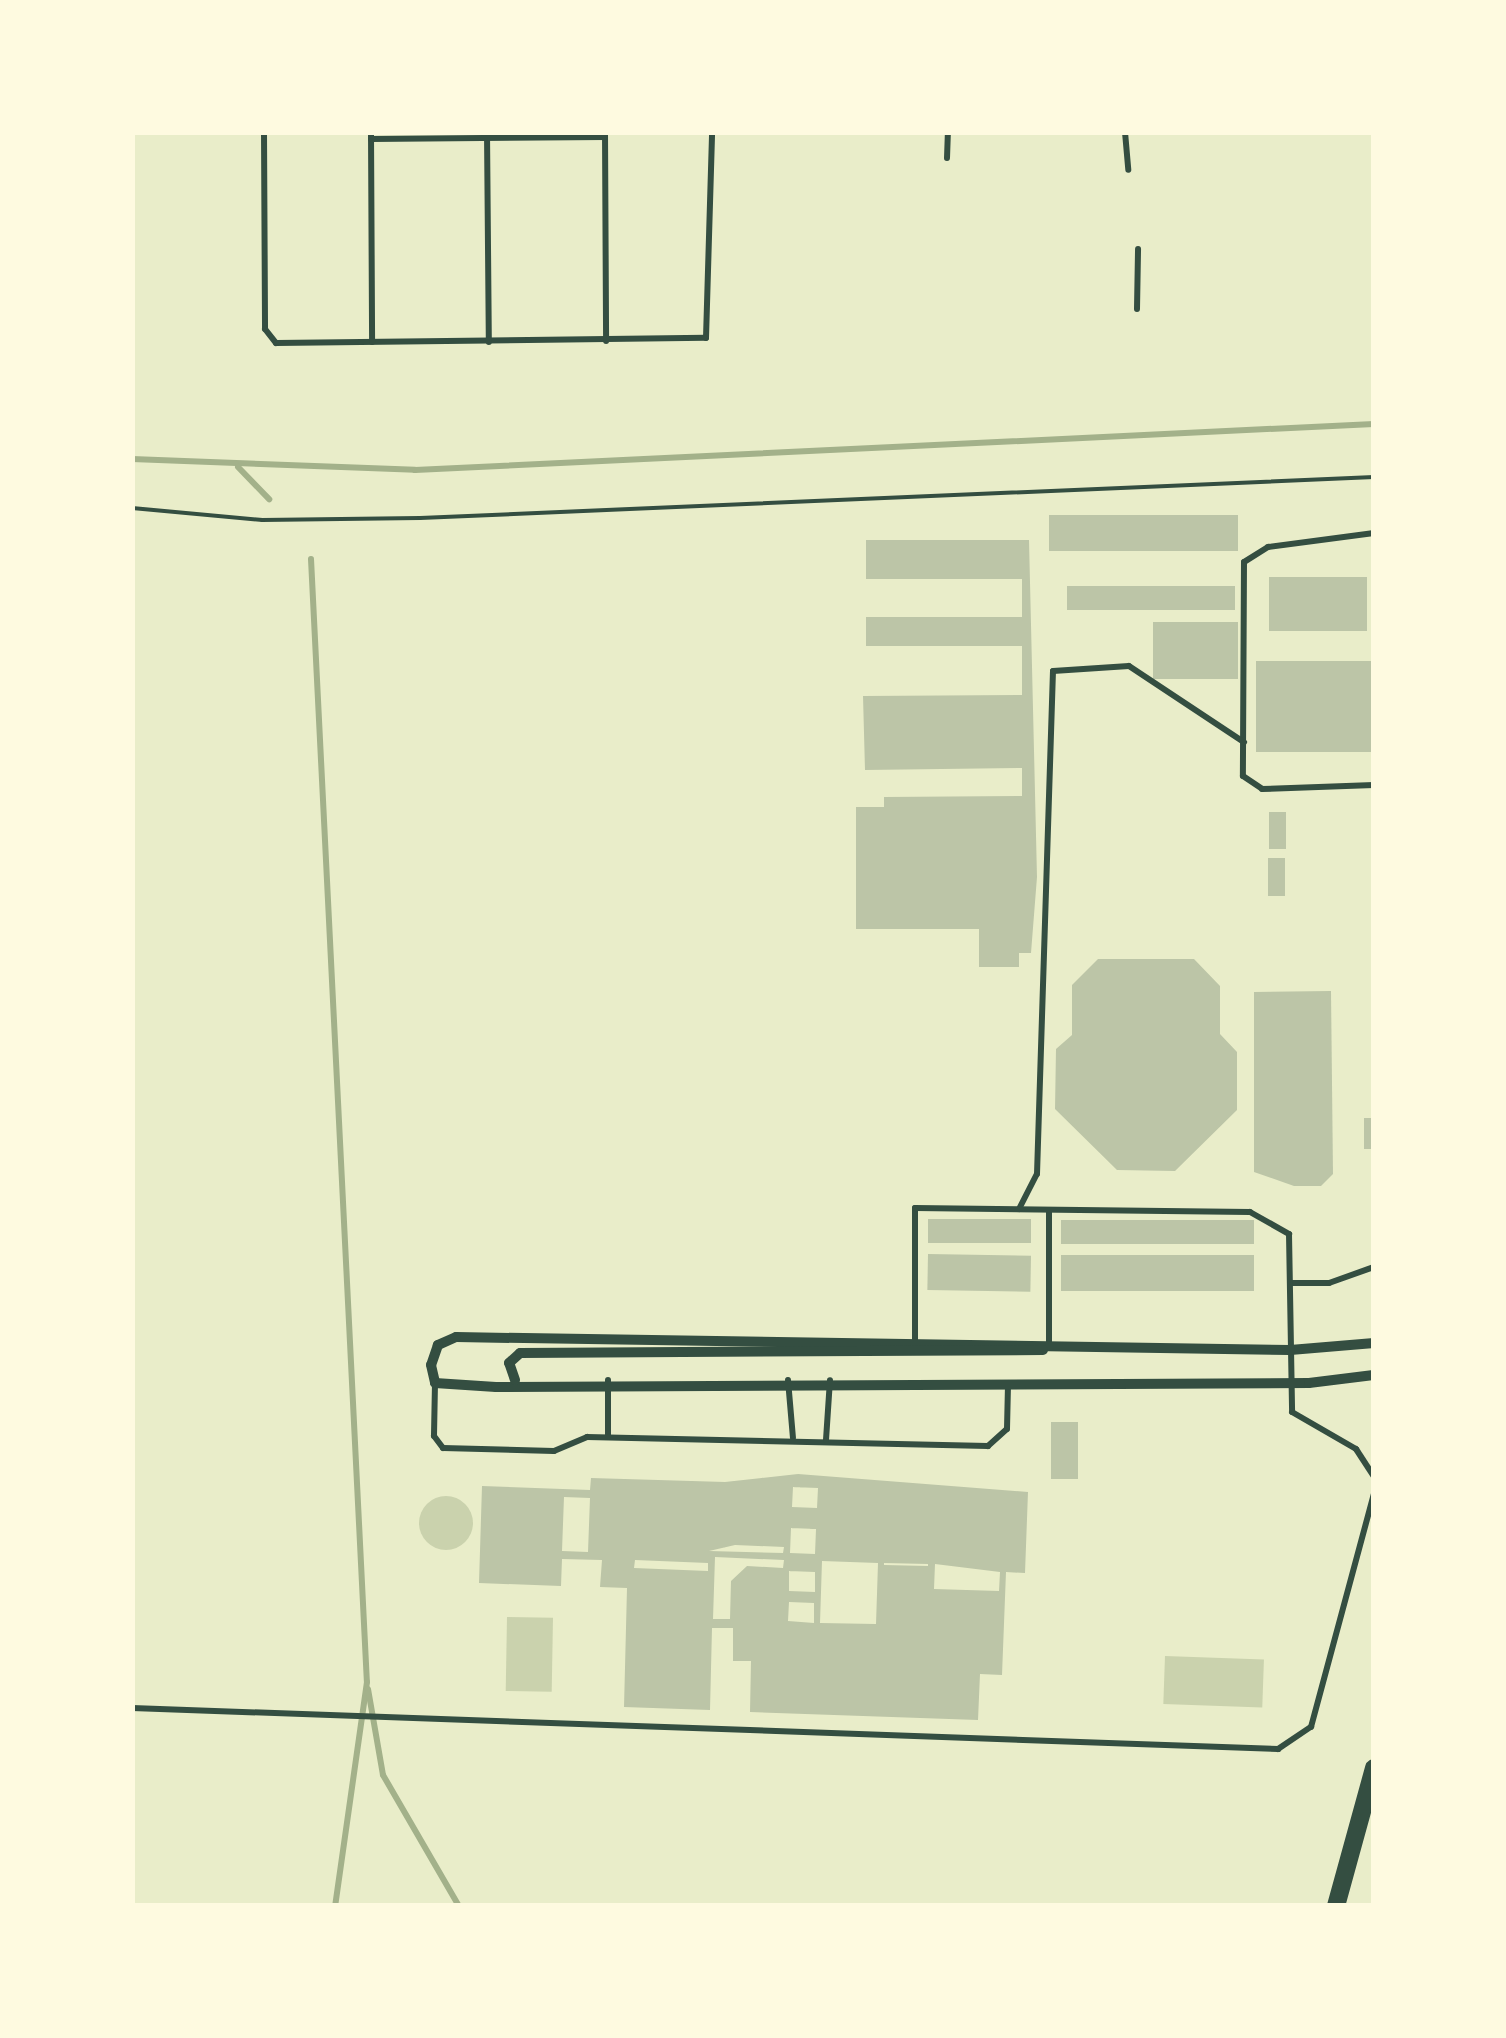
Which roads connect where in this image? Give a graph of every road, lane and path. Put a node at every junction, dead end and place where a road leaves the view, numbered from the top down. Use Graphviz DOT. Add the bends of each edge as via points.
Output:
graph roads {
  1 [pos="264,132"];
  2 [pos="712,132"];
  3 [pos="948,132"];
  4 [pos="1125,132"];
  5 [pos="605,135"];
  6 [pos="370,136"];
  7 [pos="487,136"];
  8 [pos="947,158"];
  9 [pos="1128,170"];
  10 [pos="1138,249"];
  11 [pos="1137,309"];
  12 [pos="606,341"];
  13 [pos="372,342"];
  14 [pos="488,342"];
  15 [pos="1374,477"];
  16 [pos="132,508"];
  17 [pos="1374,533"];
  18 [pos="1244,742"];
  19 [pos="1374,786"];
  20 [pos="1018,1210"];
  21 [pos="1049,1210"];
  22 [pos="1374,1267"];
  23 [pos="1290,1283"];
  24 [pos="916,1340"];
  25 [pos="1374,1344"];
  26 [pos="1049,1348"];
  27 [pos="1290,1350"];
  28 [pos="1374,1375"];
  29 [pos="516,1380"];
  30 [pos="608,1380"];
  31 [pos="788,1380"];
  32 [pos="830,1380"];
  33 [pos="1008,1381"];
  34 [pos="1290,1382"];
  35 [pos="435,1384"];
  36 [pos="608,1437"];
  37 [pos="793,1438"];
  38 [pos="826,1440"];
  39 [pos="1374,1477"];
  40 [pos="1374,1494"];
  41 [pos="132,1708"];
  42 [pos="1374,1768"];
  43 [pos="1336,1906"];
  1 -- 13 [label="lane" via="269,340"];
  2 -- 12 [label="lane" via="713,323 694,340"];
  3 -- 8 [label="lane"];
  4 -- 9 [label="lane"];
  5 -- 7 [label="lane"];
  5 -- 12 [label="lane"];
  6 -- 7 [label="lane"];
  6 -- 13 [label="lane"];
  7 -- 14 [label="lane"];
  10 -- 11 [label="lane"];
  12 -- 14 [label="lane"];
  13 -- 14 [label="lane"];
  15 -- 16 [label="path" via="420,518 262,520"];
  17 -- 18 [label="lane" via="1268,547 1244,562"];
  18 -- 19 [label="lane" via="1243,776 1262,790"];
  18 -- 20 [label="lane" via="1129,666 1053,670 1037,1174"];
  20 -- 21 [label="lane"];
  20 -- 24 [label="lane" via="916,1208"];
  21 -- 23 [label="lane" via="1250,1212 1289,1234"];
  21 -- 26 [label="lane"];
  22 -- 23 [label="lane" via="1330,1283"];
  23 -- 27 [label="lane"];
  24 -- 26 [label="street"];
  24 -- 35 [label="street" via="456,1337 438,1345"];
  25 -- 27 [label="street"];
  26 -- 27 [label="street"];
  26 -- 29 [label="street" via="1007,1356 520,1352 510,1362"];
  27 -- 34 [label="lane"];
  28 -- 34 [label="street"];
  29 -- 30 [label="street"];
  29 -- 35 [label="street"];
  30 -- 31 [label="street"];
  30 -- 36 [label="lane"];
  31 -- 32 [label="street"];
  31 -- 37 [label="lane"];
  32 -- 33 [label="street"];
  32 -- 38 [label="lane"];
  33 -- 34 [label="street"];
  33 -- 38 [label="lane" via="1007,1429 988,1446"];
  34 -- 39 [label="lane" via="1296,1419 1356,1449"];
  35 -- 36 [label="lane" via="434,1436 443,1448 554,1450"];
  36 -- 37 [label="lane"];
  37 -- 38 [label="lane"];
  40 -- 41 [label="lane" via="1311,1728 1296,1746"];
  42 -- 43 [label="main road"];
}
